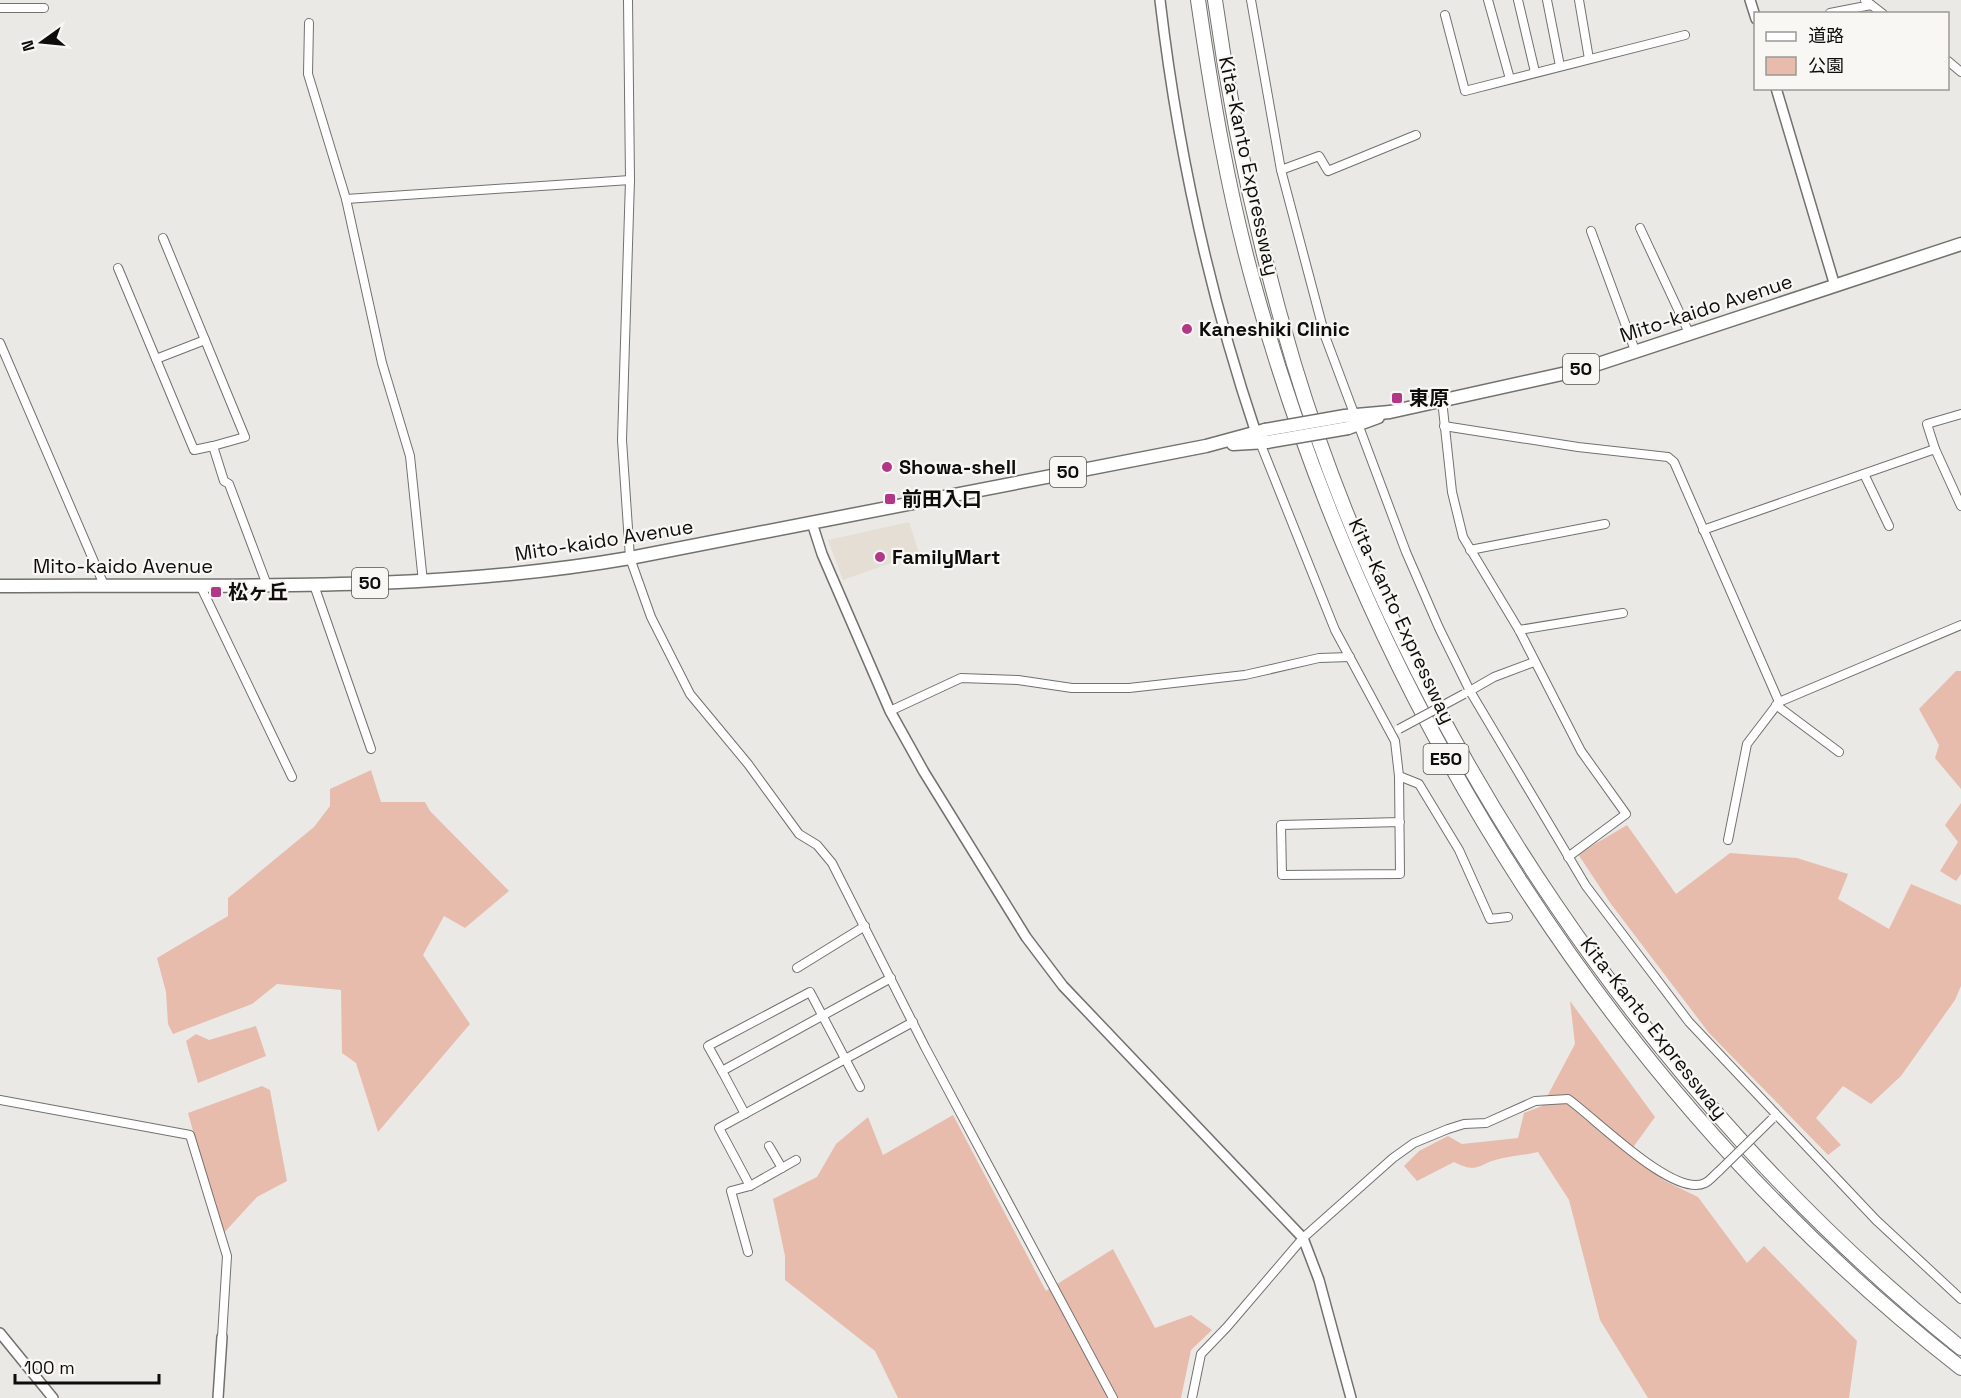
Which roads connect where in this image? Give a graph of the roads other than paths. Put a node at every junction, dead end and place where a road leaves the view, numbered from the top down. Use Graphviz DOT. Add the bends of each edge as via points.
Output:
graph roads {
  1 [pos="628,0"];
  2 [pos="1160,0"];
  3 [pos="1198,0"];
  4 [pos="1215,0"];
  5 [pos="1251,0"];
  6 [pos="1488,0"];
  7 [pos="1518,0"];
  8 [pos="1547,0"];
  9 [pos="1579,0"];
  10 [pos="1750,0"];
  11 [pos="1868,2"];
  12 [pos="0,8"];
  13 [pos="44,8"];
  14 [pos="1833,12"];
  15 [pos="1880,12"];
  16 [pos="1445,15"];
  17 [pos="1754,15"];
  18 [pos="309,23"];
  19 [pos="1685,35"];
  20 [pos="1589,58"];
  21 [pos="1560,66"];
  22 [pos="1535,72"];
  23 [pos="1510,79"];
  24 [pos="1777,90"];
  25 [pos="1416,135"];
  26 [pos="1281,170"];
  27 [pos="630,180"];
  28 [pos="346,199"];
  29 [pos="1640,228"];
  30 [pos="1592,231"];
  31 [pos="163,238"];
  32 [pos="1961,244"];
  33 [pos="118,268"];
  34 [pos="1835,286"];
  35 [pos="1690,335"];
  36 [pos="205,340"];
  37 [pos="0,344"];
  38 [pos="1636,353"];
  39 [pos="156,359"];
  40 [pos="1442,400"];
  41 [pos="1961,414"];
  42 [pos="1351,421"];
  43 [pos="1444,426"];
  44 [pos="1262,437"];
  45 [pos="213,446"];
  46 [pos="1935,449"];
  47 [pos="1864,474"];
  48 [pos="1961,507"];
  49 [pos="812,523"];
  50 [pos="1605,524"];
  51 [pos="1889,526"];
  52 [pos="1703,530"];
  53 [pos="1470,550"];
  54 [pos="630,558"];
  55 [pos="423,582"];
  56 [pos="104,585"];
  57 [pos="200,585"];
  58 [pos="267,585"];
  59 [pos="314,585"];
  60 [pos="0,586"];
  61 [pos="1623,613"];
  62 [pos="1961,625"];
  63 [pos="1519,630"];
  64 [pos="1350,657"];
  65 [pos="1534,662"];
  66 [pos="1467,692"];
  67 [pos="1777,704"];
  68 [pos="890,711"];
  69 [pos="1395,731"];
  70 [pos="371,749"];
  71 [pos="1839,752"];
  72 [pos="1399,776"];
  73 [pos="292,777"];
  74 [pos="1400,822"];
  75 [pos="1728,840"];
  76 [pos="1568,857"];
  77 [pos="1508,917"];
  78 [pos="865,926"];
  79 [pos="797,968"];
  80 [pos="891,978"];
  81 [pos="822,1015"];
  82 [pos="913,1022"];
  83 [pos="846,1059"];
  84 [pos="722,1071"];
  85 [pos="860,1087"];
  86 [pos="0,1100"];
  87 [pos="745,1114"];
  88 [pos="1774,1117"];
  89 [pos="768,1146"];
  90 [pos="796,1160"];
  91 [pos="782,1168"];
  92 [pos="750,1186"];
  93 [pos="1303,1238"];
  94 [pos="748,1252"];
  95 [pos="1961,1299"];
  96 [pos="0,1333"];
  97 [pos="222,1337"];
  98 [pos="1961,1348"];
  99 [pos="1961,1368"];
  100 [pos="53,1398"];
  101 [pos="218,1398"];
  102 [pos="1113,1398"];
  103 [pos="1192,1398"];
  104 [pos="1352,1398"];
  1 -- 27 [label="street"];
  2 -- 44 [label="street" via="1192,194 1220,311"];
  3 -- 99 [label="highway, Kita-Kanto Expressway / E50" via="1219,133 1253,282 1280,374 1314,474 1355,574 1395,661 1460,783 1557,938 1682,1099 1797,1222"];
  4 -- 98 [label="highway, Kita-Kanto Expressway / E50" via="1251,204 1295,367 1331,471 1371,568 1448,729 1522,856 1571,927 1695,1088 1808,1210"];
  5 -- 26 [label="street"];
  6 -- 23 [label="street"];
  7 -- 22 [label="street"];
  8 -- 21 [label="street"];
  9 -- 20 [label="street"];
  10 -- 17 [label="street"];
  11 -- 14 [label="street"];
  11 -- 15 [label="street"];
  12 -- 13 [label="street"];
  16 -- 23 [label="street" via="1465,91"];
  18 -- 28 [label="street" via="308,74"];
  19 -- 20 [label="street"];
  20 -- 21 [label="street"];
  21 -- 22 [label="street"];
  22 -- 23 [label="street"];
  24 -- 34 [label="street"];
  25 -- 26 [label="street" via="1328,171 1319,156"];
  26 -- 42 [label="street" via="1312,294"];
  27 -- 28 [label="street"];
  27 -- 54 [label="street" via="622,440"];
  28 -- 55 [label="street" via="382,363 410,456"];
  29 -- 35 [label="street"];
  30 -- 38 [label="street"];
  31 -- 36 [label="street"];
  32 -- 34 [label="main road, Mito-kaido Avenue / 50"];
  33 -- 39 [label="street"];
  34 -- 35 [label="main road, Mito-kaido Avenue / 50"];
  35 -- 38 [label="main road, Mito-kaido Avenue / 50"];
  36 -- 39 [label="street"];
  36 -- 45 [label="street" via="245,437"];
  37 -- 56 [label="street"];
  38 -- 40 [label="main road, Mito-kaido Avenue / 50"];
  39 -- 45 [label="street" via="194,450"];
  40 -- 42 [label="main road, Mito-kaido Avenue / 50"];
  40 -- 43 [label="street"];
  41 -- 46 [label="street" via="1927,424"];
  42 -- 44 [label="main road, Mito-kaido Avenue / 50, bridge"];
  42 -- 66 [label="street"];
  43 -- 52 [label="street" via="1668,457 1674,462"];
  43 -- 53 [label="street" via="1457,523"];
  44 -- 49 [label="main road, Mito-kaido Avenue / 50"];
  44 -- 64 [label="street" via="1312,577"];
  45 -- 58 [label="street"];
  46 -- 47 [label="street"];
  46 -- 48 [label="street"];
  47 -- 51 [label="street"];
  47 -- 52 [label="street"];
  49 -- 54 [label="main road, Mito-kaido Avenue / 50"];
  49 -- 68 [label="street"];
  50 -- 53 [label="street"];
  52 -- 67 [label="street"];
  53 -- 63 [label="street"];
  54 -- 55 [label="main road, Mito-kaido Avenue / 50" via="542,572"];
  54 -- 78 [label="street" via="651,617 690,694 799,834 817,845 832,863"];
  55 -- 59 [label="main road, Mito-kaido Avenue / 50"];
  56 -- 57 [label="main road, Mito-kaido Avenue / 50"];
  56 -- 60 [label="main road, Mito-kaido Avenue / 50"];
  57 -- 58 [label="main road, Mito-kaido Avenue / 50"];
  57 -- 73 [label="street"];
  58 -- 59 [label="main road, Mito-kaido Avenue / 50"];
  59 -- 70 [label="street"];
  61 -- 63 [label="street"];
  62 -- 67 [label="street"];
  63 -- 65 [label="street"];
  64 -- 68 [label="street" via="1320,658 1245,675 1129,688 1072,688 1018,680 962,678"];
  64 -- 69 [label="street"];
  65 -- 66 [label="street"];
  65 -- 76 [label="street" via="1581,751 1626,814"];
  66 -- 69 [label="street, bridge"];
  66 -- 76 [label="street"];
  67 -- 71 [label="street"];
  67 -- 75 [label="street" via="1747,744"];
  68 -- 93 [label="street" via="1042,961"];
  69 -- 72 [label="street"];
  72 -- 74 [label="street"];
  72 -- 77 [label="street" via="1419,784 1459,850 1490,919"];
  74 -- 74 [label="street" via="1281,825 1282,875 1400,874"];
  76 -- 88 [label="street" via="1625,940 1689,1022"];
  78 -- 79 [label="street"];
  78 -- 80 [label="street"];
  80 -- 81 [label="street"];
  80 -- 82 [label="street"];
  81 -- 83 [label="street"];
  81 -- 84 [label="street"];
  81 -- 84 [label="street" via="810,992 708,1046"];
  82 -- 83 [label="street"];
  82 -- 102 [label="street"];
  83 -- 85 [label="street"];
  83 -- 87 [label="street"];
  84 -- 87 [label="street"];
  86 -- 97 [label="street" via="190,1136 227,1256"];
  87 -- 92 [label="street" via="719,1128"];
  88 -- 93 [label="street, bridge" via="1705,1184 1692,1185 1668,1178 1568,1099 1535,1101 1486,1123 1464,1124 1414,1143"];
  88 -- 95 [label="street"];
  89 -- 91 [label="street"];
  90 -- 91 [label="street"];
  91 -- 92 [label="street"];
  92 -- 94 [label="street" via="731,1191"];
  93 -- 103 [label="street" via="1201,1354"];
  93 -- 104 [label="street"];
  96 -- 100 [label="street"];
  97 -- 101 [label="street"];
}
